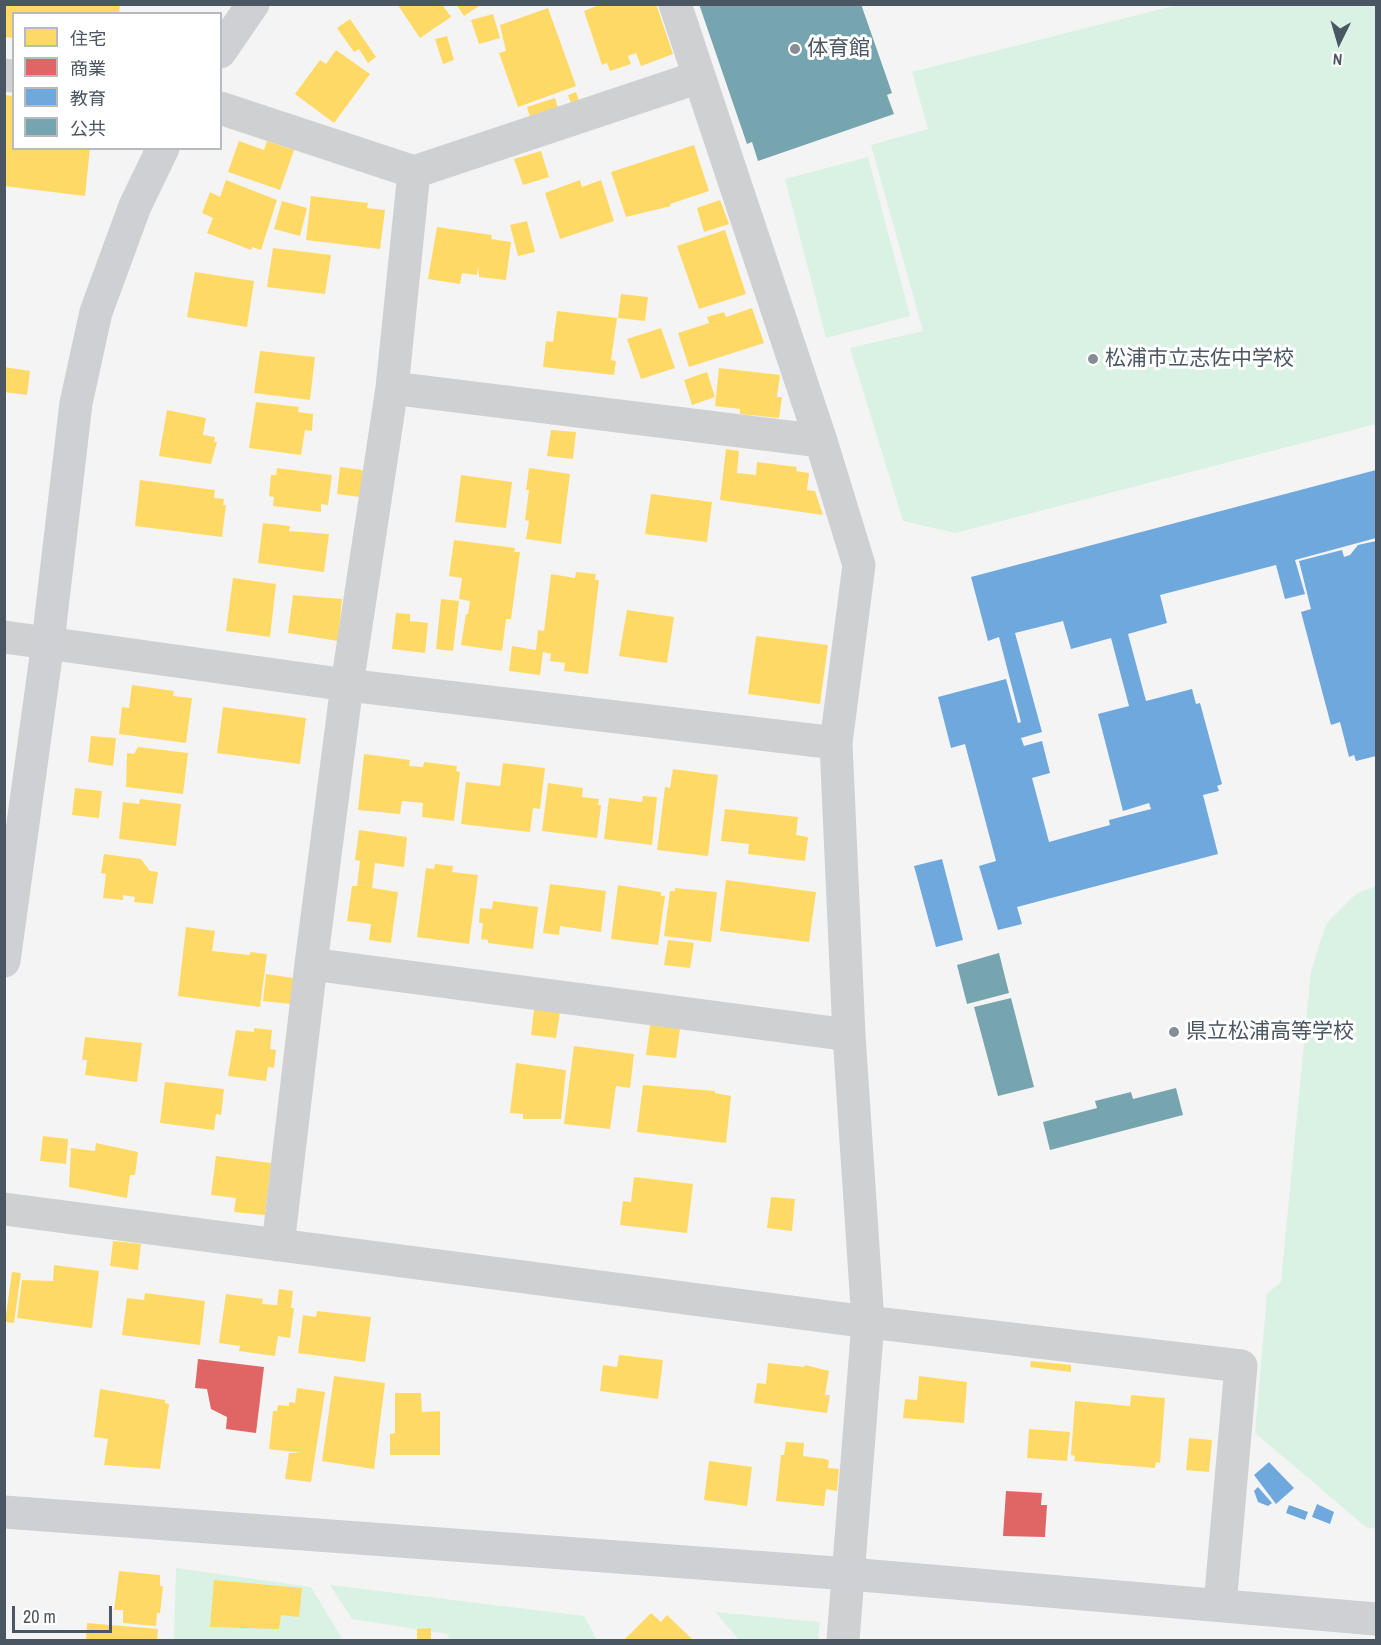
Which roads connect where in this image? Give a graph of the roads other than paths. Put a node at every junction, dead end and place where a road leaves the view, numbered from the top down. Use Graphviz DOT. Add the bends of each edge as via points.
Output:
graph roads {
  1 [pos="253,4"];
  2 [pos="675,4"];
  3 [pos="222,49"];
  4 [pos="699,77"];
  5 [pos="222,109"];
  6 [pos="163,150"];
  7 [pos="414,172"];
  8 [pos="392,388"];
  9 [pos="821,441"];
  10 [pos="4,637"];
  11 [pos="48,642"];
  12 [pos="347,685"];
  13 [pos="836,743"];
  14 [pos="4,961"];
  15 [pos="311,964"];
  16 [pos="849,1035"];
  17 [pos="4,1209"];
  18 [pos="278,1245"];
  19 [pos="868,1322"];
  20 [pos="4,1512"];
  21 [pos="849,1574"];
  22 [pos="1220,1605"];
  23 [pos="1377,1619"];
  24 [pos="843,1641"];
  1 -- 3 [label="street"];
  2 -- 4 [label="street"];
  4 -- 7 [label="street"];
  4 -- 9 [label="street"];
  5 -- 7 [label="street"];
  6 -- 11 [label="street" via="135,206 96,312 76,403"];
  7 -- 8 [label="street"];
  8 -- 9 [label="street"];
  8 -- 12 [label="street"];
  9 -- 13 [label="street" via="859,565"];
  10 -- 11 [label="street"];
  11 -- 12 [label="street"];
  11 -- 14 [label="street"];
  12 -- 13 [label="street"];
  12 -- 15 [label="street"];
  13 -- 16 [label="street"];
  15 -- 16 [label="street"];
  15 -- 18 [label="street"];
  16 -- 19 [label="street"];
  17 -- 18 [label="street"];
  18 -- 19 [label="street"];
  19 -- 21 [label="street"];
  19 -- 22 [label="street" via="1241,1366"];
  20 -- 21 [label="street"];
  21 -- 22 [label="street"];
  21 -- 24 [label="street"];
  22 -- 23 [label="street"];
}
